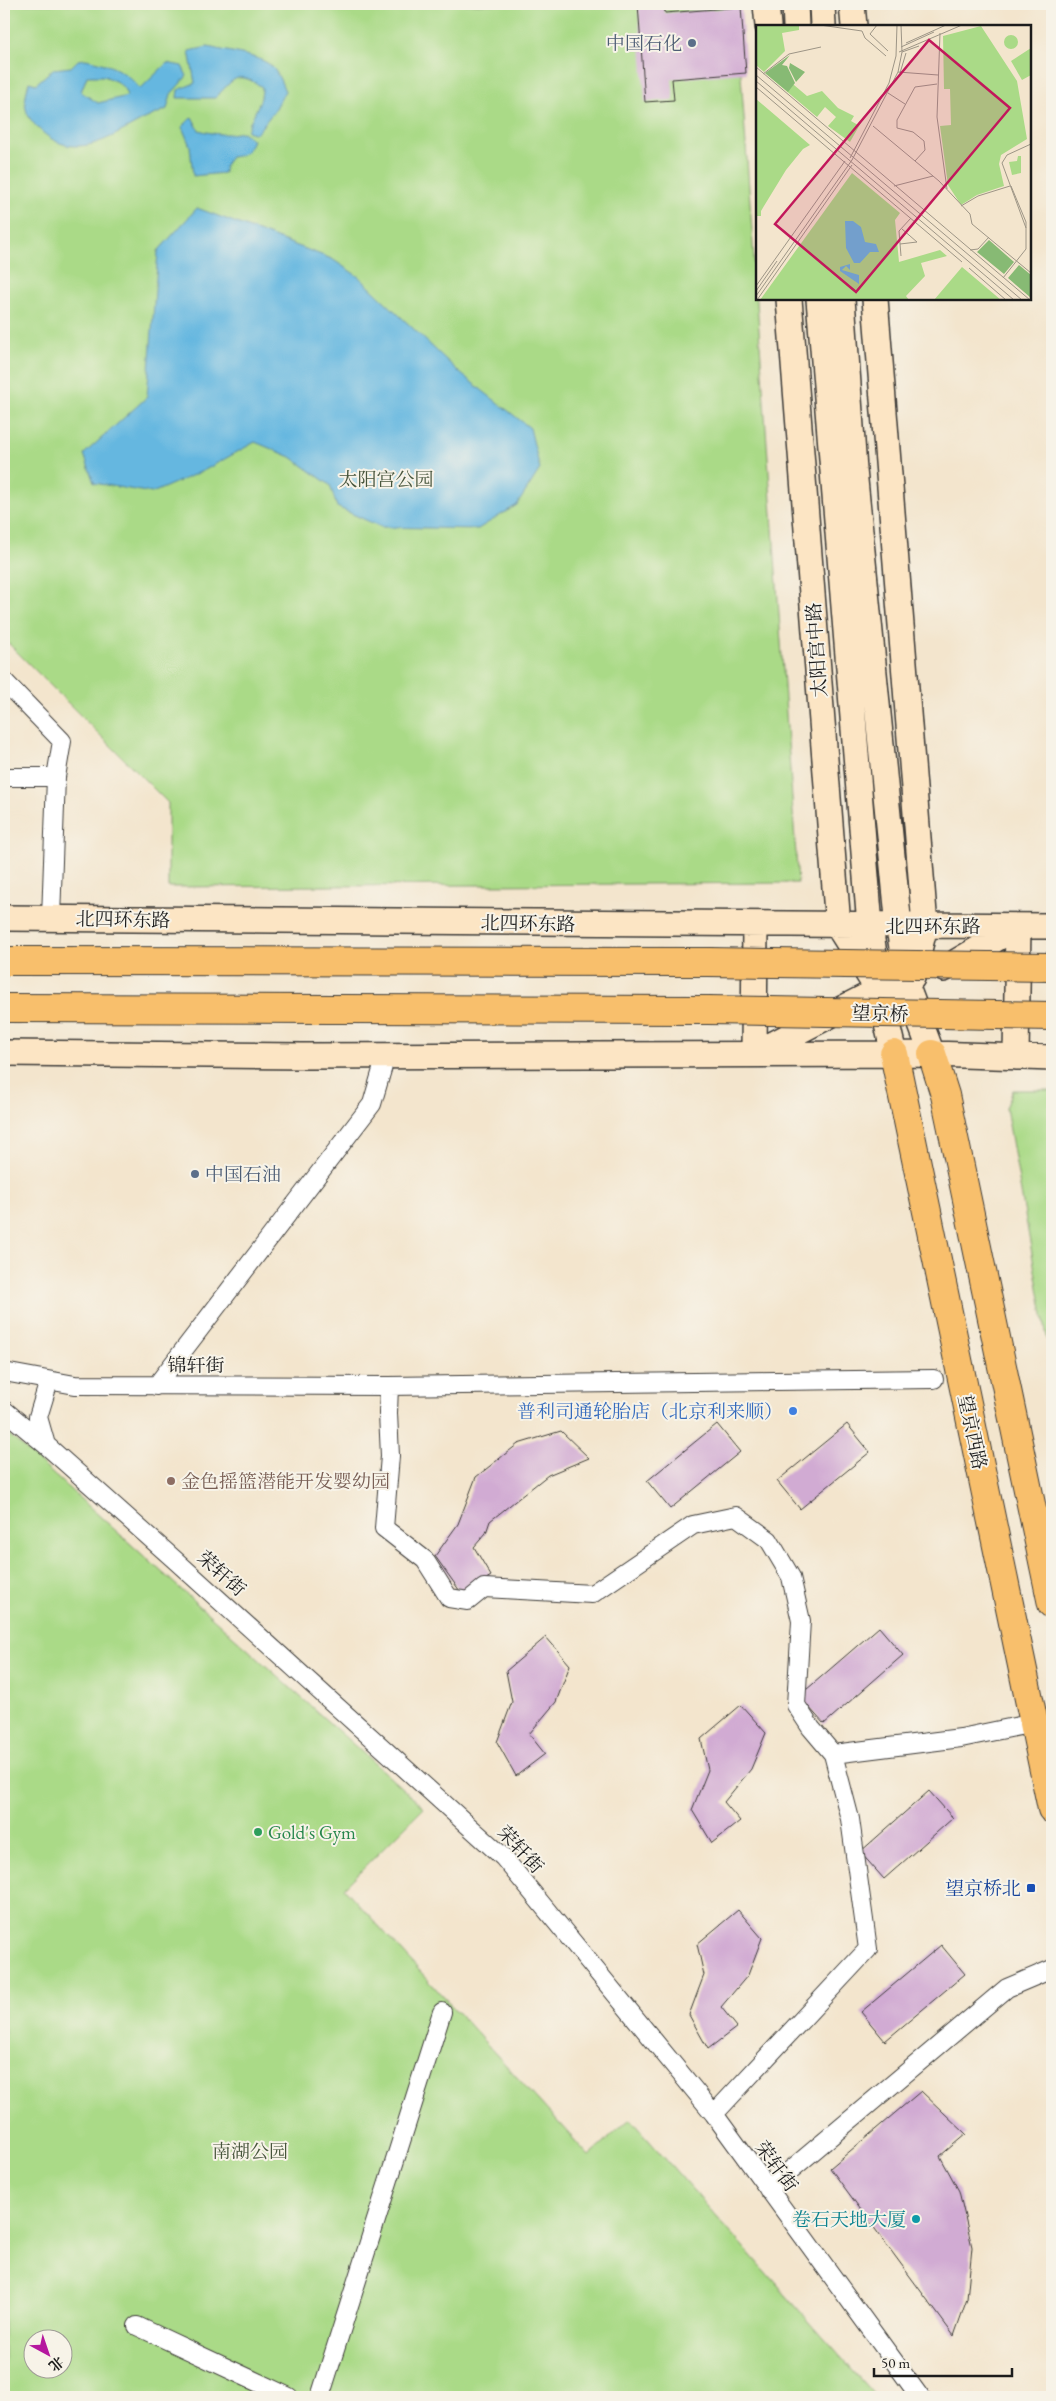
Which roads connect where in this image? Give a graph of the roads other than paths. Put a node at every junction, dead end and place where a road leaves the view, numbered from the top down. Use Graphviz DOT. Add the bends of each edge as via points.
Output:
graph roads {
  1 [pos="766,4"];
  2 [pos="795,4"];
  3 [pos="822,4"];
  4 [pos="852,4"];
  5 [pos="768,25"];
  6 [pos="796,25"];
  7 [pos="823,25"];
  8 [pos="854,25"];
  9 [pos="789,300"];
  10 [pos="819,300"];
  11 [pos="842,300"];
  12 [pos="875,300"];
  13 [pos="794,360"];
  14 [pos="880,360"];
  15 [pos="830,434"];
  16 [pos="854,470"];
  17 [pos="4,681"];
  18 [pos="4,777"];
  19 [pos="56,777"];
  20 [pos="4,918"];
  21 [pos="51,918"];
  22 [pos="755,925"];
  23 [pos="838,926"];
  24 [pos="870,926"];
  25 [pos="925,926"];
  26 [pos="1018,926"];
  27 [pos="1052,926"];
  28 [pos="899,927"];
  29 [pos="4,961"];
  30 [pos="1052,967"];
  31 [pos="879,990"];
  32 [pos="908,990"];
  33 [pos="4,1008"];
  34 [pos="1052,1016"];
  35 [pos="4,1053"];
  36 [pos="754,1054"];
  37 [pos="894,1054"];
  38 [pos="932,1054"];
  39 [pos="386,1056"];
  40 [pos="1016,1058"];
  41 [pos="1052,1058"];
  42 [pos="4,1372"];
  43 [pos="934,1379"];
  44 [pos="49,1381"];
  45 [pos="156,1386"];
  46 [pos="389,1386"];
  47 [pos="4,1410"];
  48 [pos="46,1445"];
  49 [pos="1052,1604"];
  50 [pos="1034,1723"];
  51 [pos="833,1754"];
  52 [pos="1052,1809"];
  53 [pos="1052,1969"];
  54 [pos="442,2012"];
  55 [pos="714,2114"];
  56 [pos="768,2189"];
  57 [pos="137,2326"];
  58 [pos="289,2397"];
  59 [pos="320,2397"];
  60 [pos="920,2397"];
  1 -- 5 [label="street"];
  2 -- 6 [label="street"];
  3 -- 7 [label="street"];
  4 -- 8 [label="street"];
  9 -- 13 [label="street, 太阳宫中路"];
  10 -- 15 [label="street, 太阳宫中路"];
  11 -- 16 [label="street"];
  12 -- 14 [label="street"];
  13 -- 15 [label="street"];
  13 -- 23 [label="street, 太阳宫中路"];
  14 -- 16 [label="street"];
  14 -- 25 [label="street"];
  15 -- 24 [label="street, 太阳宫中路"];
  16 -- 28 [label="street"];
  17 -- 19 [label="street" via="62,741"];
  18 -- 19 [label="street"];
  19 -- 21 [label="street"];
  20 -- 21 [label="street, 北四环东路"];
  21 -- 22 [label="street, 北四环东路"];
  22 -- 23 [label="street, 北四环东路"];
  22 -- 36 [label="street"];
  23 -- 24 [label="street, 北四环东路"];
  23 -- 31 [label="street, 太阳宫中路"];
  24 -- 28 [label="street, 北四环东路"];
  24 -- 31 [label="street, 太阳宫中路"];
  25 -- 26 [label="street, 北四环东路"];
  25 -- 28 [label="street, 北四环东路"];
  25 -- 32 [label="street"];
  26 -- 27 [label="street, 北四环东路"];
  26 -- 32 [label="street"];
  26 -- 40 [label="street"];
  28 -- 32 [label="street"];
  29 -- 30 [label="main road, 北四环东路, bridge" via="709,962"];
  31 -- 32 [label="street"];
  31 -- 36 [label="street"];
  31 -- 37 [label="street"];
  32 -- 38 [label="street"];
  33 -- 34 [label="main road, 望京桥, bridge" via="708,1010"];
  35 -- 39 [label="street"];
  36 -- 37 [label="street"];
  36 -- 39 [label="street"];
  37 -- 38 [label="street"];
  37 -- 50 [label="main road, 望京西路"];
  38 -- 40 [label="street"];
  38 -- 49 [label="main road" via="945,1095"];
  39 -- 45 [label="street" via="372,1104"];
  40 -- 41 [label="street"];
  42 -- 44 [label="street, 锦轩街"];
  43 -- 46 [label="street, 锦轩街"];
  44 -- 45 [label="street, 锦轩街" via="75,1385"];
  44 -- 48 [label="street" via="38,1416"];
  45 -- 46 [label="street, 锦轩街"];
  46 -- 51 [label="street" via="390,1456 384,1528 425,1560 449,1598 468,1601 484,1588 592,1594 693,1525 736,1516 769,1540 792,1577 801,1621 796,1705"];
  47 -- 48 [label="street, 荣轩街"];
  48 -- 55 [label="street, 荣轩街" via="503,1857"];
  50 -- 51 [label="street" via="961,1738"];
  50 -- 52 [label="main road, 望京西路"];
  51 -- 55 [label="street" via="850,1819 868,1949"];
  53 -- 56 [label="street" via="1007,1988"];
  54 -- 59 [label="street"];
  55 -- 56 [label="street, 荣轩街"];
  56 -- 60 [label="street, 荣轩街"];
  57 -- 58 [label="street"];
}
